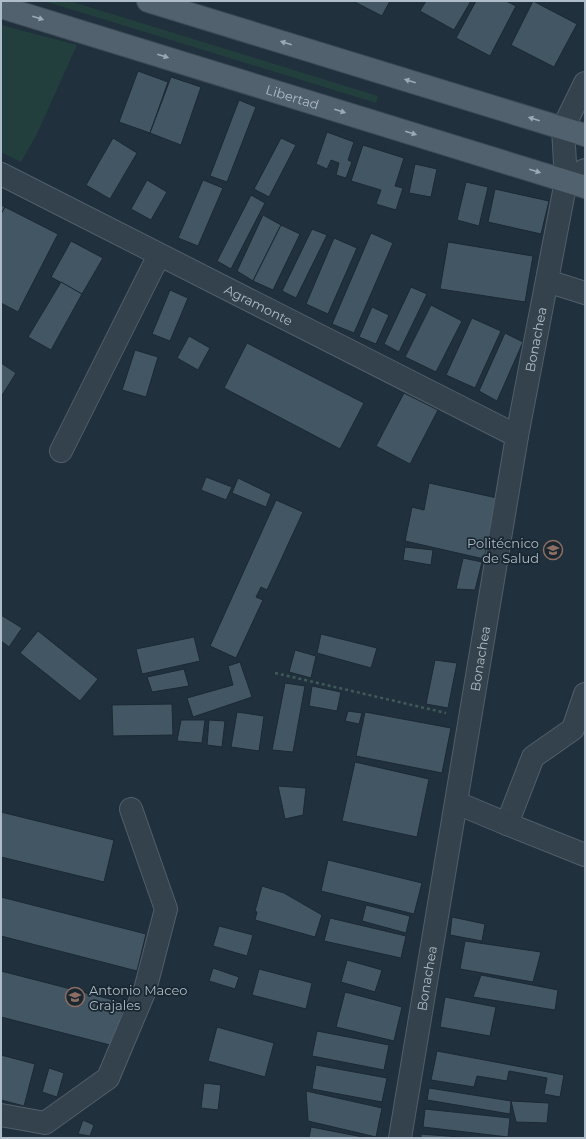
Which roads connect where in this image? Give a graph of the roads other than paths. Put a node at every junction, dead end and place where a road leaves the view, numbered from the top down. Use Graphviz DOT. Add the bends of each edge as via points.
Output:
graph roads {
  1 [pos="148,1"];
  2 [pos="1,7"];
  3 [pos="585,83"];
  4 [pos="563,128"];
  5 [pos="585,135"];
  6 [pos="585,170"];
  7 [pos="1,174"];
  8 [pos="575,184"];
  9 [pos="159,255"];
  10 [pos="547,281"];
  11 [pos="585,293"];
  12 [pos="517,436"];
  13 [pos="61,451"];
  14 [pos="585,694"];
  15 [pos="579,731"];
  16 [pos="457,803"];
  17 [pos="130,809"];
  18 [pos="507,824"];
  19 [pos="585,855"];
  20 [pos="1,1115"];
  21 [pos="400,1138"];
  4 -- 1 [label="main road, one-way"];
  2 -- 8 [label="main road, Libertad, one-way"];
  3 -- 4 [label="street, Bonachea"];
  4 -- 5 [label="main road"];
  4 -- 8 [label="street, Bonachea"];
  6 -- 8 [label="street"];
  7 -- 9 [label="street, Agramonte"];
  8 -- 10 [label="street, Bonachea"];
  9 -- 12 [label="street, Agramonte"];
  9 -- 13 [label="street"];
  10 -- 11 [label="street"];
  10 -- 12 [label="street, Bonachea"];
  12 -- 16 [label="street, Bonachea"];
  14 -- 15 [label="street"];
  15 -- 18 [label="street" via="533,757"];
  16 -- 18 [label="street"];
  16 -- 21 [label="street, Bonachea"];
  17 -- 20 [label="street" via="166,909 146,990 108,1078 45,1123"];
  18 -- 19 [label="street"];
}
